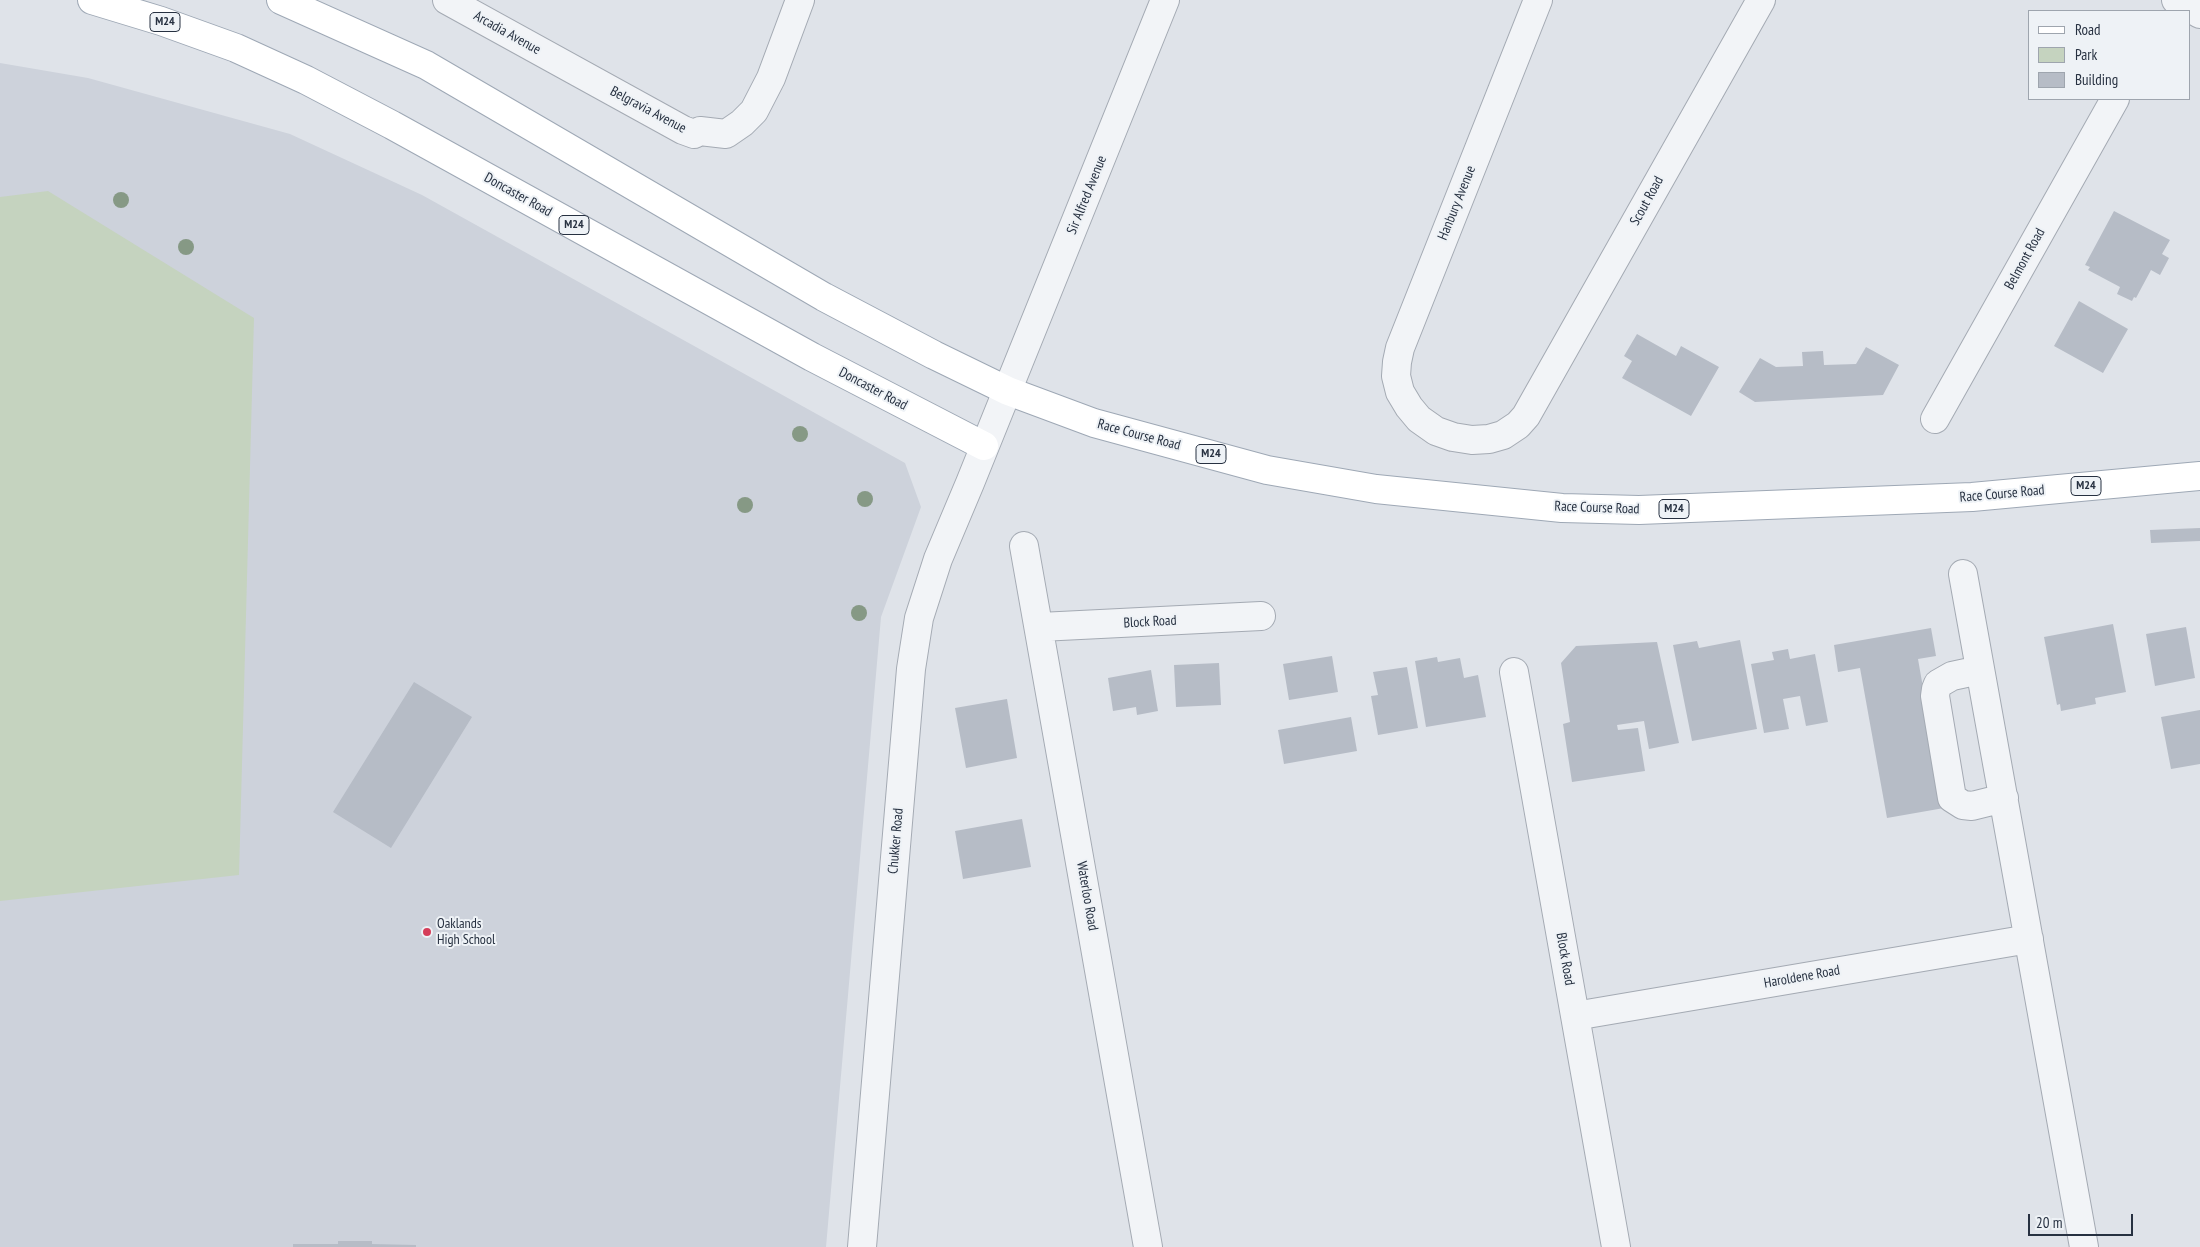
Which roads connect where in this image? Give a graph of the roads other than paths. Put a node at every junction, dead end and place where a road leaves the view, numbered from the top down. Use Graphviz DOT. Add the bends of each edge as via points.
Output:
graph roads {
  1 [pos="92,0"];
  2 [pos="281,0"];
  3 [pos="447,0"];
  4 [pos="800,0"];
  5 [pos="1166,0"];
  6 [pos="1538,0"];
  7 [pos="1761,0"];
  8 [pos="2176,0"];
  9 [pos="2200,14"];
  10 [pos="567,66"];
  11 [pos="2114,100"];
  12 [pos="1008,391"];
  13 [pos="1536,402"];
  14 [pos="1936,418"];
  15 [pos="984,446"];
  16 [pos="2200,476"];
  17 [pos="1024,546"];
  18 [pos="1963,574"];
  19 [pos="1261,616"];
  20 [pos="1040,627"];
  21 [pos="1980,670"];
  22 [pos="1514,672"];
  23 [pos="2004,798"];
  24 [pos="2029,939"];
  25 [pos="1575,1016"];
  26 [pos="862,1247"];
  27 [pos="1148,1247"];
  28 [pos="1616,1247"];
  29 [pos="2084,1247"];
  1 -- 15 [label="main road, Doncaster Road / M24" via="236,48 306,80 812,357"];
  2 -- 12 [label="main road, M24" via="426,65 824,297"];
  3 -- 10 [label="street, Arcadia Avenue"];
  4 -- 10 [label="street, Belgravia Avenue" via="754,111 726,134 694,134 683,130"];
  5 -- 12 [label="street, Sir Alfred Avenue"];
  6 -- 13 [label="street, Hanbury Avenue" via="1400,348 1396,376 1408,407 1419,419 1436,431 1454,437 1472,440 1503,435 1518,426"];
  7 -- 13 [label="street, Scout Road"];
  8 -- 9 [label="street"];
  11 -- 14 [label="street, Belmont Road"];
  12 -- 15 [label="street, Sir Alfred Avenue"];
  12 -- 16 [label="main road, Race Course Road / M24" via="1094,423 1267,470 1376,489 1562,508 1639,510 1972,497"];
  15 -- 26 [label="street, Chukker Road" via="938,559 919,618 911,669"];
  17 -- 20 [label="street, Waterloo Road"];
  18 -- 21 [label="street"];
  19 -- 20 [label="street, Block Road"];
  20 -- 27 [label="street, Waterloo Road"];
  21 -- 23 [label="street"];
  21 -- 23 [label="street" via="1952,676 1938,684 1934,696 1952,798 1962,805 1972,806"];
  22 -- 25 [label="street, Block Road"];
  23 -- 24 [label="street"];
  24 -- 25 [label="street, Haroldene Road"];
  24 -- 29 [label="street"];
  25 -- 28 [label="street, Block Road"];
}
